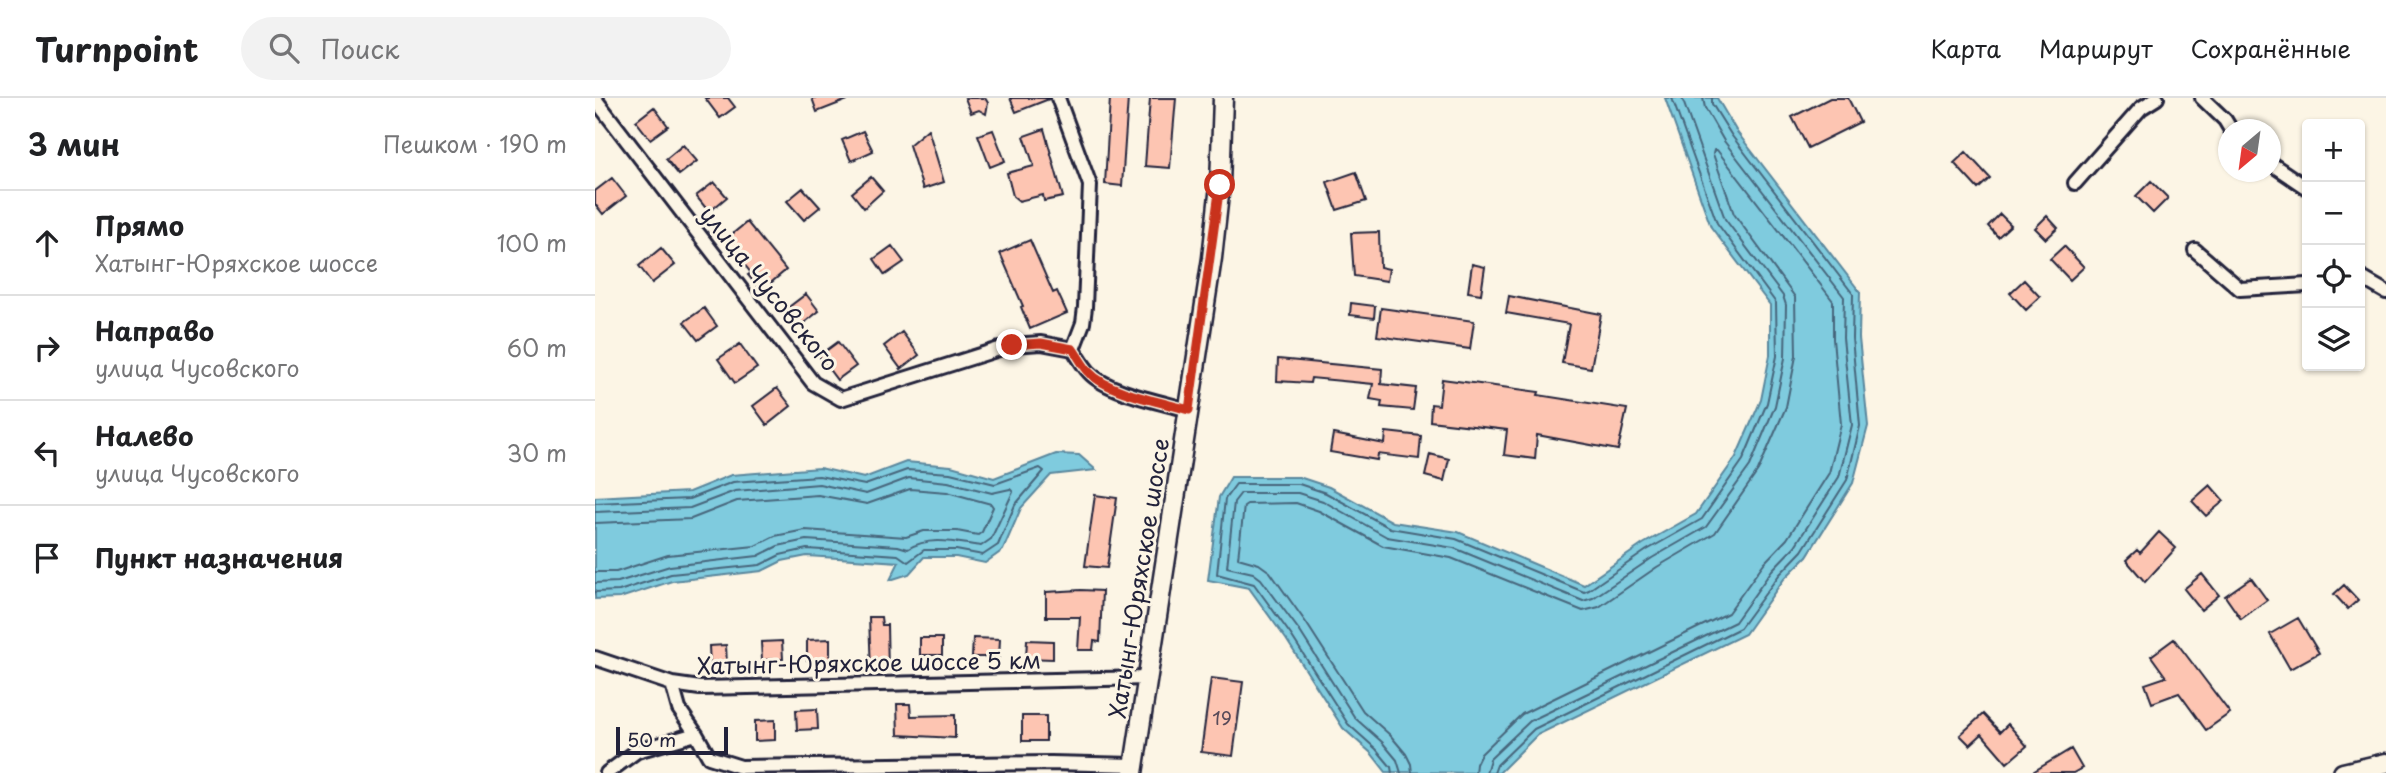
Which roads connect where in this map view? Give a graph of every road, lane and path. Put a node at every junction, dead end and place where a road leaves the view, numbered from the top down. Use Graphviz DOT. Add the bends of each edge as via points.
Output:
graph roads {
  1 [pos="1058,98"];
  2 [pos="1223,98"];
  3 [pos="2157,98"];
  4 [pos="2202,98"];
  5 [pos="595,99"];
  6 [pos="2224,119"];
  7 [pos="2281,170"];
  8 [pos="2075,183"];
  9 [pos="2302,185"];
  10 [pos="2195,250"];
  11 [pos="2365,282"];
  12 [pos="2302,285"];
  13 [pos="2386,292"];
  14 [pos="1073,349"];
  15 [pos="1189,410"];
  16 [pos="595,657"];
  17 [pos="1148,678"];
  18 [pos="672,684"];
  19 [pos="696,734"];
  20 [pos="2386,763"];
  21 [pos="1134,769"];
  22 [pos="607,773"];
  23 [pos="2343,773"];
  1 -- 14 [label="street" via="1090,185 1085,307"];
  2 -- 15 [label="main road, Хатынг-Юряхское шоссе" via="1220,185"];
  3 -- 8 [label="street" via="2141,108"];
  4 -- 6 [label="street"];
  5 -- 14 [label="street, улица Чусовского" via="813,383 841,400 1012,345 1041,343"];
  7 -- 9 [label="street"];
  10 -- 12 [label="street" via="2240,289"];
  11 -- 13 [label="street"];
  14 -- 15 [label="street" via="1089,373 1102,382"];
  15 -- 17 [label="main road, Хатынг-Юряхское шоссе"];
  16 -- 18 [label="street, Хатынг-Юряхское шоссе 5 км"];
  17 -- 18 [label="street, Хатынг-Юряхское шоссе 5 км" via="700,688"];
  17 -- 21 [label="main road, Хатынг-Юряхское шоссе"];
  18 -- 19 [label="street" via="679,709"];
  19 -- 21 [label="street" via="709,757 741,767 1051,763"];
  19 -- 22 [label="street" via="637,751"];
  20 -- 23 [label="main road"];
}
